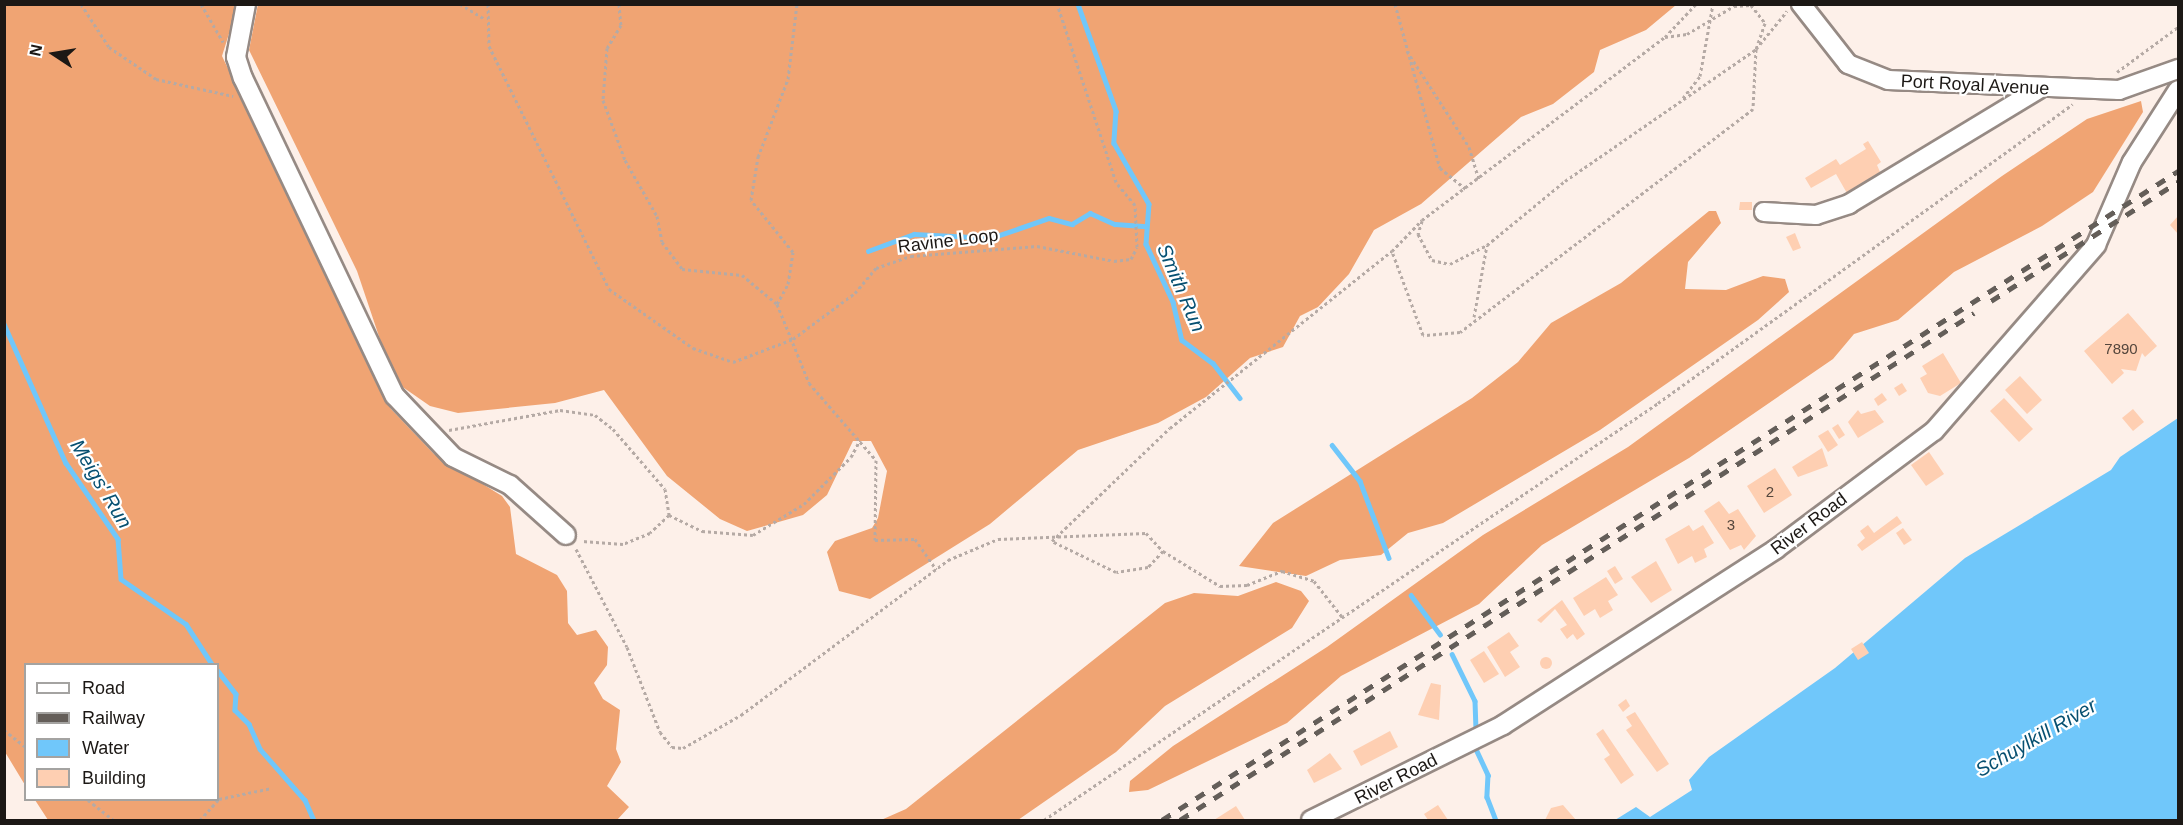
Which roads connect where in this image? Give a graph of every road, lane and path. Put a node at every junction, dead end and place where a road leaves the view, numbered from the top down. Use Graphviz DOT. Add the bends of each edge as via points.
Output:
graph roads {
  1 [pos="81,4"];
  2 [pos="201,4"];
  3 [pos="246,4"];
  4 [pos="460,4"];
  5 [pos="488,4"];
  6 [pos="619,4"];
  7 [pos="797,4"];
  8 [pos="1057,4"];
  9 [pos="1395,4"];
  10 [pos="1696,4"];
  11 [pos="1713,4"];
  12 [pos="1792,4"];
  13 [pos="1801,4"];
  14 [pos="1751,5"];
  15 [pos="1711,17"];
  16 [pos="485,19"];
  17 [pos="2178,27"];
  18 [pos="1665,37"];
  19 [pos="1405,48"];
  20 [pos="1756,49"];
  21 [pos="236,57"];
  22 [pos="2178,69"];
  23 [pos="248,89"];
  24 [pos="2039,89"];
  25 [pos="2093,89"];
  26 [pos="2178,90"];
  27 [pos="1680,102"];
  28 [pos="1479,179"];
  29 [pos="1466,189"];
  30 [pos="1764,212"];
  31 [pos="1422,220"];
  32 [pos="1487,245"];
  33 [pos="1392,251"];
  34 [pos="777,304"];
  35 [pos="1474,318"];
  36 [pos="793,339"];
  37 [pos="430,428"];
  38 [pos="860,440"];
  39 [pos="669,515"];
  40 [pos="566,535"];
  41 [pos="1052,541"];
  42 [pos="1163,551"];
  43 [pos="936,569"];
  44 [pos="1343,618"];
  45 [pos="4,730"];
  46 [pos="24,745"];
  47 [pos="272,788"];
  48 [pos="219,799"];
  49 [pos="89,801"];
  50 [pos="217,801"];
  51 [pos="114,820"];
  52 [pos="200,820"];
  53 [pos="1044,820"];
  54 [pos="1311,820"];
  1 -- 23 [label="path" via="109,47 156,79 234,96"];
  2 -- 21 [label="path"];
  3 -- 21 [label="street"];
  4 -- 16 [label="path"];
  5 -- 16 [label="path, Ravine Loop"];
  6 -- 34 [label="path" via="621,25 607,48 603,100 625,160 657,216 662,242 682,269 742,275"];
  7 -- 34 [label="path" via="788,79 758,157 751,200 793,252 788,284"];
  8 -- 36 [label="path, Ravine Loop" via="1114,174 1132,199 1137,217 1135,253 1126,261 1037,246 891,261"];
  9 -- 19 [label="path"];
  10 -- 18 [label="path"];
  11 -- 15 [label="path"];
  12 -- 20 [label="path"];
  13 -- 24 [label="street, Port Royal Avenue" via="1832,49 1869,75 1902,82"];
  14 -- 15 [label="path" via="1734,6"];
  14 -- 20 [label="path" via="1765,23"];
  15 -- 18 [label="path" via="1687,34"];
  15 -- 27 [label="path" via="1700,76"];
  16 -- 36 [label="path, Ravine Loop" via="489,46 609,289 693,348 724,362 744,361"];
  17 -- 25 [label="path"];
  18 -- 28 [label="path"];
  19 -- 28 [label="path" via="1469,147"];
  19 -- 29 [label="path" via="1440,168"];
  20 -- 27 [label="path"];
  20 -- 35 [label="path" via="1753,109"];
  21 -- 23 [label="street"];
  22 -- 25 [label="street, Port Royal Avenue" via="2128,88"];
  23 -- 37 [label="street" via="388,383 405,409"];
  24 -- 25 [label="street, Port Royal Avenue"];
  24 -- 30 [label="street" via="1849,204 1816,215"];
  25 -- 44 [label="path" via="1759,333"];
  26 -- 54 [label="street, River Road" via="2132,162 2097,245 1934,431 1776,549 1503,725"];
  27 -- 32 [label="path" via="1564,181"];
  28 -- 29 [label="path"];
  29 -- 31 [label="path"];
  31 -- 32 [label="path" via="1418,234 1432,260 1450,264"];
  31 -- 33 [label="path"];
  32 -- 35 [label="path"];
  33 -- 35 [label="path" via="1423,335 1460,332"];
  33 -- 41 [label="path" via="1170,428"];
  34 -- 36 [label="path"];
  36 -- 38 [label="path" via="809,383"];
  37 -- 39 [label="path" via="471,429 560,410 595,415 653,473 664,489"];
  37 -- 40 [label="street" via="453,457 510,485"];
  38 -- 39 [label="path" via="851,457 804,504 753,535 702,531"];
  38 -- 43 [label="path" via="877,466 875,540 915,539"];
  39 -- 40 [label="path" via="650,533 622,544"];
  40 -- 43 [label="path" via="627,647 660,732 672,747 683,748 741,715"];
  41 -- 42 [label="path" via="1136,531 1151,535"];
  41 -- 42 [label="path" via="1116,572 1148,567"];
  41 -- 43 [label="path" via="988,541"];
  42 -- 44 [label="path" via="1229,588 1282,571 1308,579"];
  44 -- 53 [label="path"];
  45 -- 46 [label="path"];
  47 -- 48 [label="path"];
  49 -- 51 [label="path"];
  50 -- 52 [label="path"];
}
